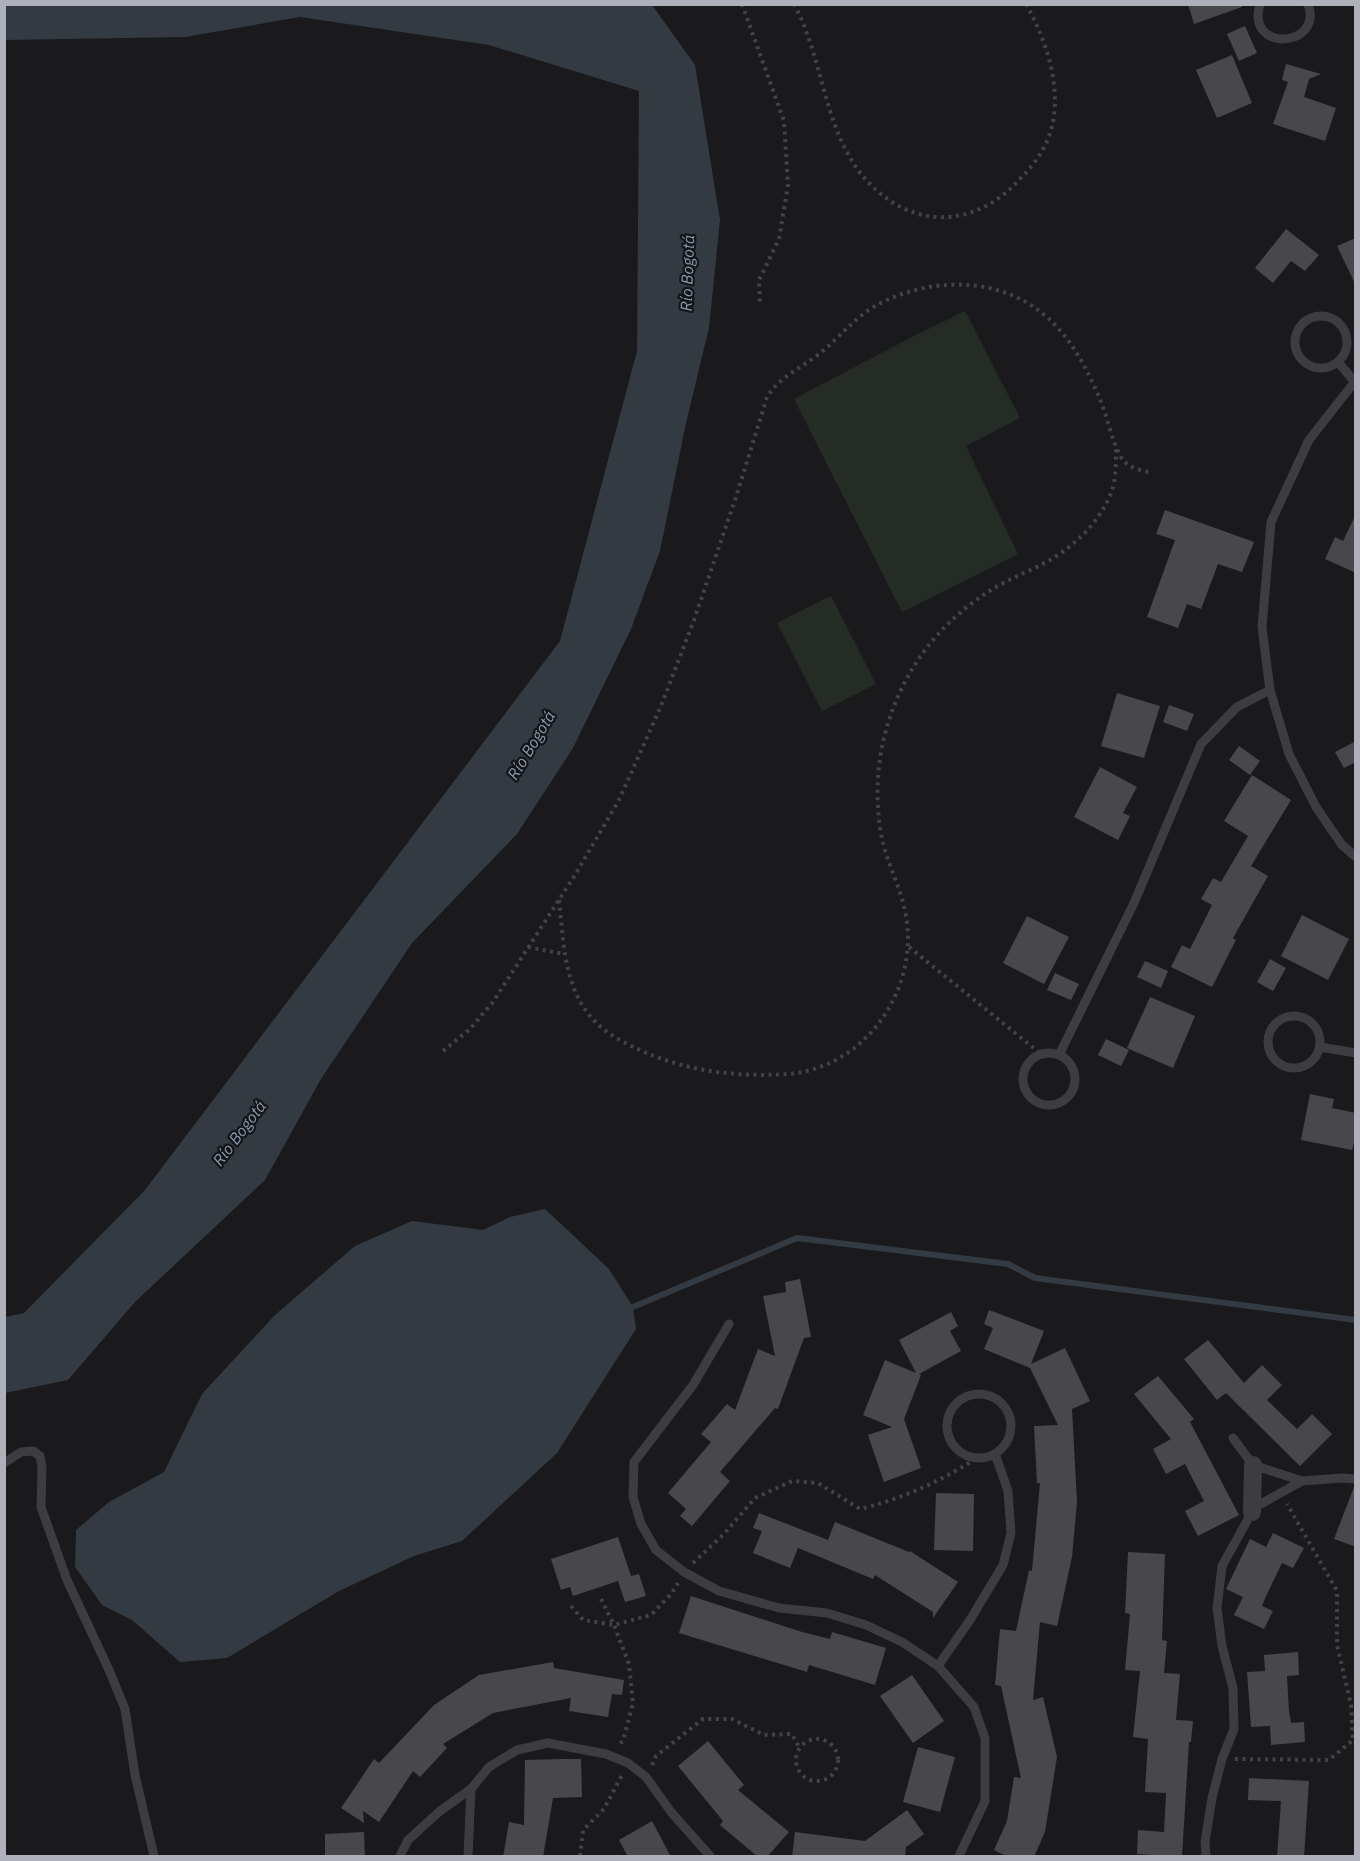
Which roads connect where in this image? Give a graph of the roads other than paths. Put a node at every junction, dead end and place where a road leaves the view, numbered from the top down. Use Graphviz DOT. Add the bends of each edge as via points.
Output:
graph roads {
  1 [pos="1260,4"];
  2 [pos="1308,4"];
  3 [pos="1338,362"];
  4 [pos="1355,380"];
  5 [pos="1270,690"];
  6 [pos="1356,857"];
  7 [pos="1320,1047"];
  8 [pos="1356,1053"];
  9 [pos="1059,1054"];
  10 [pos="729,1323"];
  11 [pos="1233,1438"];
  12 [pos="995,1454"];
  13 [pos="4,1463"];
  14 [pos="1253,1465"];
  15 [pos="1356,1479"];
  16 [pos="1302,1481"];
  17 [pos="1252,1512"];
  18 [pos="938,1666"];
  19 [pos="471,1789"];
  20 [pos="154,1857"];
  21 [pos="400,1857"];
  22 [pos="468,1857"];
  23 [pos="710,1857"];
  24 [pos="959,1857"];
  25 [pos="1206,1857"];
  1 -- 2 [label="lane" via="1257,15 1263,30 1284,40 1293,39 1306,27"];
  3 -- 3 [label="lane" via="1344,355 1347,338 1338,322 1322,316 1305,321 1296,334 1300,358 1322,368"];
  3 -- 4 [label="lane"];
  4 -- 5 [label="lane" via="1310,440 1271,522 1262,627"];
  5 -- 6 [label="lane" via="1289,754 1316,807 1342,845"];
  5 -- 9 [label="lane" via="1237,707 1201,744 1134,903"];
  7 -- 7 [label="lane" via="1317,1029 1303,1018 1286,1017 1272,1027 1269,1035 1273,1058 1287,1067 1311,1062"];
  7 -- 8 [label="lane"];
  9 -- 9 [label="lane" via="1072,1066 1072,1092 1058,1104 1034,1101 1023,1080 1028,1064 1041,1054"];
  10 -- 18 [label="lane" via="693,1385 634,1462 633,1497 641,1524 656,1550 684,1572 720,1591 769,1606 827,1613 866,1625 902,1642"];
  11 -- 14 [label="lane"];
  12 -- 12 [label="lane" via="1011,1432 1008,1413 996,1399 977,1394 967,1396 953,1408 947,1427 953,1445 977,1458"];
  12 -- 18 [label="lane" via="1009,1502 1011,1533 1003,1565"];
  13 -- 20 [label="lane" via="21,1452 33,1451 40,1456 41,1507 67,1580 125,1709"];
  14 -- 16 [label="lane"];
  14 -- 17 [label="street"];
  15 -- 16 [label="lane"];
  16 -- 17 [label="lane"];
  17 -- 25 [label="lane" via="1222,1566 1218,1608 1222,1646 1233,1688 1234,1728 1212,1798"];
  18 -- 24 [label="lane" via="974,1707 985,1738 985,1801"];
  19 -- 21 [label="lane" via="408,1840"];
  19 -- 22 [label="lane"];
  19 -- 23 [label="lane" via="489,1767 517,1750 548,1743 606,1754 628,1763 646,1778"];
}
